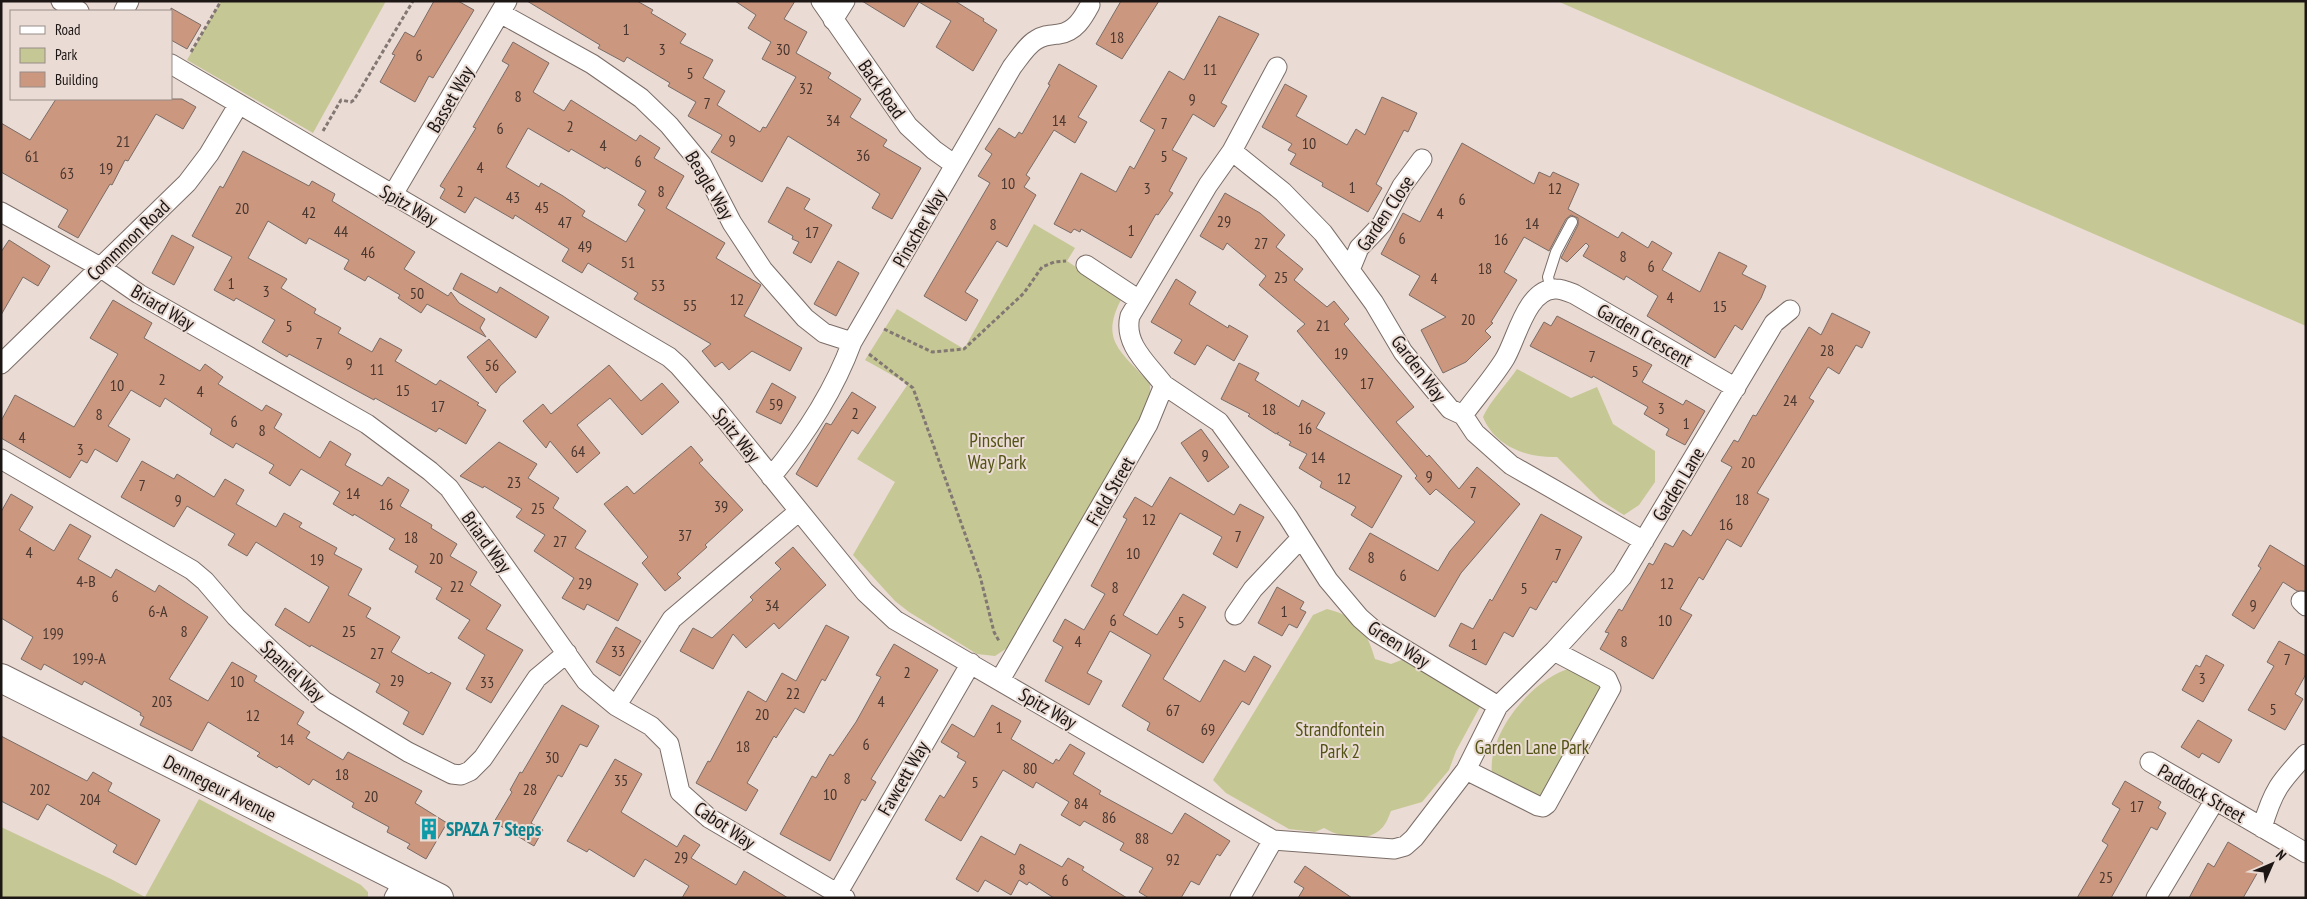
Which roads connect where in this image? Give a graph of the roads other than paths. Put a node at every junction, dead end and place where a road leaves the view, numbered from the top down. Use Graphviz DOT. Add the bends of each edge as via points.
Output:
graph roads {
  1 [pos="61,1"];
  2 [pos="821,1"];
  3 [pos="845,1"];
  4 [pos="1090,5"];
  5 [pos="504,7"];
  6 [pos="77,10"];
  7 [pos="833,20"];
  8 [pos="176,67"];
  9 [pos="1277,67"];
  10 [pos="239,104"];
  11 [pos="1232,151"];
  12 [pos="1422,159"];
  13 [pos="956,165"];
  14 [pos="392,196"];
  15 [pos="1,212"];
  16 [pos="1572,222"];
  17 [pos="1086,265"];
  18 [pos="100,267"];
  19 [pos="1350,270"];
  20 [pos="1551,290"];
  21 [pos="1139,300"];
  22 [pos="1790,310"];
  23 [pos="852,342"];
  24 [pos="1,364"];
  25 [pos="1164,385"];
  26 [pos="1736,388"];
  27 [pos="1463,415"];
  28 [pos="1,459"];
  29 [pos="771,477"];
  30 [pos="798,512"];
  31 [pos="1301,538"];
  32 [pos="1644,541"];
  33 [pos="1235,615"];
  34 [pos="1554,651"];
  35 [pos="567,653"];
  36 [pos="971,663"];
  37 [pos="1,678"];
  38 [pos="1000,680"];
  39 [pos="616,706"];
  40 [pos="1498,706"];
  41 [pos="2306,754"];
  42 [pos="2150,762"];
  43 [pos="1466,770"];
  44 [pos="2215,800"];
  45 [pos="2262,828"];
  46 [pos="1414,838"];
  47 [pos="1273,840"];
  48 [pos="2306,853"];
  49 [pos="399,889"];
  50 [pos="841,896"];
  51 [pos="439,898"];
  52 [pos="1240,898"];
  53 [pos="2156,898"];
  1 -- 6 [label="street"];
  2 -- 7 [label="street, Back Road"];
  3 -- 7 [label="street"];
  4 -- 13 [label="street, Pinscher Way" via="1080,22 1060,34 1047,34 1034,41 1012,67"];
  5 -- 14 [label="street, Basset Way"];
  5 -- 23 [label="street, Beagle Way" via="641,98 669,125 702,165 732,223 763,270 805,318 824,333"];
  7 -- 13 [label="street, Back Road" via="908,126"];
  8 -- 10 [label="street, Spitz Way"];
  9 -- 11 [label="street"];
  10 -- 14 [label="street, Spitz Way"];
  10 -- 18 [label="street, Commmon Road" via="198,171"];
  11 -- 19 [label="street, Garden Way" via="1304,212"];
  11 -- 21 [label="street"];
  12 -- 19 [label="street, Garden Close" via="1402,186 1382,224 1359,248"];
  13 -- 23 [label="street, Pinscher Way"];
  14 -- 29 [label="street, Spitz Way" via="669,357 715,407"];
  15 -- 18 [label="street, Briard Way"];
  16 -- 20 [label="lane" via="1556,252 1548,277"];
  17 -- 21 [label="street"];
  18 -- 24 [label="street, Commmon Road"];
  18 -- 35 [label="street, Briard Way" via="139,294 367,424 430,472 449,488"];
  19 -- 27 [label="street, Garden Way" via="1403,352 1450,409"];
  20 -- 26 [label="street, Garden Crescent" via="1574,294"];
  20 -- 27 [label="street" via="1540,296 1520,321 1506,358"];
  21 -- 25 [label="street" via="1130,316 1128,333 1139,355"];
  22 -- 26 [label="street, Garden Lane" via="1774,323"];
  23 -- 29 [label="street, Pinscher Way" via="843,367 818,412"];
  25 -- 31 [label="street, Green Way" via="1219,422"];
  25 -- 38 [label="street, Field Street" via="1148,424"];
  26 -- 32 [label="street, Garden Lane"];
  27 -- 32 [label="street, Garden Way" via="1475,433 1511,465"];
  28 -- 35 [label="street, Spaniel Way" via="192,570 324,701 408,752 452,774 470,771 483,758 537,678"];
  29 -- 30 [label="street, Spitz Way"];
  30 -- 36 [label="street, Spitz Way" via="865,592 895,620"];
  30 -- 39 [label="street" via="672,619"];
  31 -- 33 [label="street" via="1253,589"];
  31 -- 40 [label="street, Green Way" via="1347,604 1376,632"];
  32 -- 34 [label="street, Garden Lane" via="1622,578"];
  34 -- 40 [label="street, Garden Lane"];
  34 -- 43 [label="street" via="1607,679 1611,688 1547,804 1538,806"];
  35 -- 39 [label="street, Briard Way" via="586,681"];
  36 -- 38 [label="street, Spitz Way"];
  36 -- 50 [label="street, Fawcett Way"];
  37 -- 49 [label="street, Dennegeur Avenue"];
  38 -- 47 [label="street, Spitz Way"];
  39 -- 50 [label="street, Cabot Way" via="642,719 669,744 680,792 694,807"];
  40 -- 43 [label="street, Garden Lane"];
  41 -- 45 [label="street" via="2280,782 2270,800"];
  42 -- 44 [label="street, Paddock Street"];
  43 -- 46 [label="street, Garden Lane"];
  44 -- 45 [label="street, Paddock Street"];
  44 -- 53 [label="street"];
  45 -- 48 [label="street, Paddock Street"];
  46 -- 47 [label="street, Spitz Way" via="1405,846 1394,849"];
  47 -- 52 [label="street"];
  49 -- 51 [label="street, Dennegeur Avenue"];
}
